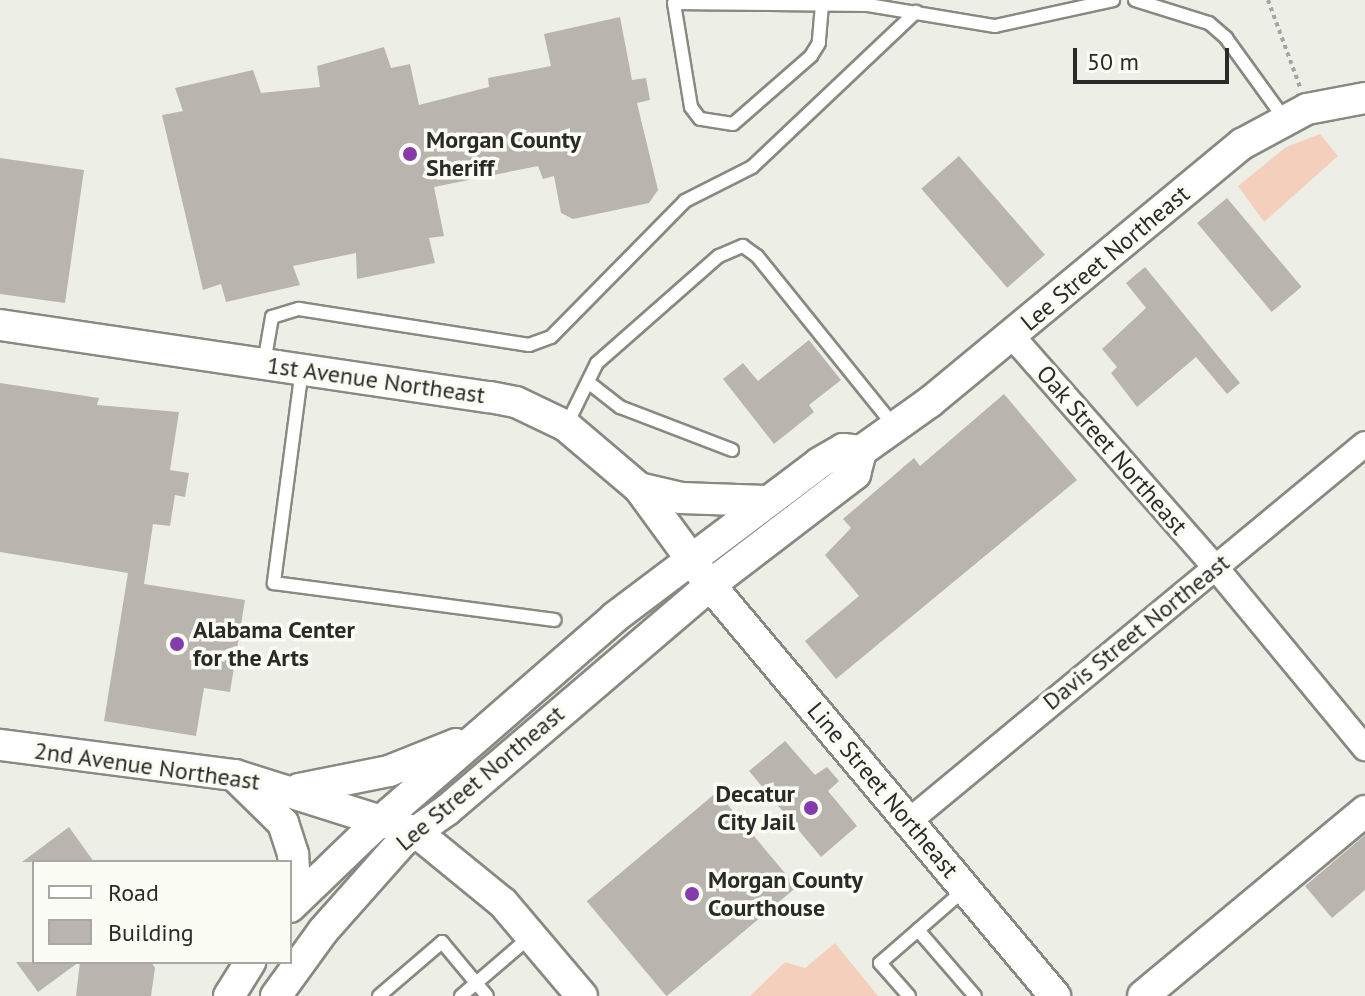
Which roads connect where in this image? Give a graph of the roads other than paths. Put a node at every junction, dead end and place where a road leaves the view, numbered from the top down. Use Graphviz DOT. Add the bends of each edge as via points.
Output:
graph roads {
  1 [pos="1113,0"];
  2 [pos="1135,0"];
  3 [pos="822,5"];
  4 [pos="916,12"];
  5 [pos="1363,100"];
  6 [pos="1296,113"];
  7 [pos="0,325"];
  8 [pos="1012,336"];
  9 [pos="264,363"];
  10 [pos="302,369"];
  11 [pos="588,382"];
  12 [pos="566,426"];
  13 [pos="895,427"];
  14 [pos="1365,444"];
  15 [pos="732,450"];
  16 [pos="861,451"];
  17 [pos="639,488"];
  18 [pos="766,501"];
  19 [pos="690,559"];
  20 [pos="1216,568"];
  21 [pos="710,585"];
  22 [pos="555,620"];
  23 [pos="477,736"];
  24 [pos="0,745"];
  25 [pos="1365,748"];
  26 [pos="235,775"];
  27 [pos="294,790"];
  28 [pos="1365,811"];
  29 [pos="383,820"];
  30 [pos="908,822"];
  31 [pos="416,832"];
  32 [pos="966,888"];
  33 [pos="293,904"];
  34 [pos="918,930"];
  35 [pos="532,935"];
  36 [pos="249,964"];
  37 [pos="476,983"];
  38 [pos="229,996"];
  39 [pos="276,996"];
  40 [pos="379,996"];
  41 [pos="461,996"];
  42 [pos="487,996"];
  43 [pos="582,996"];
  44 [pos="909,996"];
  45 [pos="975,996"];
  46 [pos="1055,996"];
  47 [pos="1143,996"];
  1 -- 4 [label="lane" via="995,26"];
  2 -- 6 [label="lane" via="1209,23"];
  3 -- 3 [label="lane" via="819,43 811,56 733,124 700,119 691,107 674,3"];
  3 -- 4 [label="lane"];
  4 -- 9 [label="lane" via="752,167 685,201 551,337 529,345 299,309 272,317"];
  5 -- 6 [label="street, Lee Street Northeast"];
  6 -- 8 [label="street, Lee Street Northeast" via="1242,144"];
  7 -- 9 [label="street, 1st Avenue Northeast"];
  8 -- 13 [label="street, Lee Street Northeast"];
  8 -- 20 [label="street, Oak Street Northeast"];
  9 -- 10 [label="street, 1st Avenue Northeast"];
  10 -- 12 [label="street, 1st Avenue Northeast" via="516,402"];
  10 -- 22 [label="lane" via="274,583"];
  11 -- 12 [label="lane"];
  11 -- 13 [label="lane" via="597,363 624,338 719,256 743,246 757,256"];
  11 -- 15 [label="lane" via="620,407"];
  12 -- 17 [label="street, 1st Avenue Northeast"];
  13 -- 16 [label="street, Lee Street Northeast"];
  14 -- 20 [label="street, Davis Street Northeast"];
  16 -- 18 [label="street, Lee Street Northeast" via="843,449"];
  16 -- 21 [label="street, Lee Street Northeast" via="855,474"];
  17 -- 18 [label="street" via="681,498"];
  17 -- 19 [label="street, 1st Avenue Northeast"];
  18 -- 19 [label="street, Lee Street Northeast"];
  19 -- 21 [label="street"];
  19 -- 23 [label="street, Lee Street Northeast"];
  20 -- 25 [label="street, Oak Street Northeast"];
  20 -- 30 [label="street, Davis Street Northeast"];
  21 -- 30 [label="street, Line Street Northeast"];
  21 -- 31 [label="street, Lee Street Northeast"];
  23 -- 27 [label="street" via="389,771"];
  23 -- 29 [label="street, Lee Street Northeast"];
  24 -- 26 [label="street, 2nd Avenue Northeast"];
  26 -- 27 [label="street, 2nd Avenue Northeast"];
  26 -- 33 [label="street" via="283,823 293,854"];
  27 -- 29 [label="street, 2nd Avenue Northeast"];
  28 -- 47 [label="street"];
  29 -- 31 [label="street, 2nd Avenue Northeast"];
  29 -- 33 [label="street, Lee Street Northeast"];
  30 -- 32 [label="street, Line Street Northeast"];
  31 -- 35 [label="street, 2nd Avenue Northeast" via="488,889"];
  31 -- 39 [label="street, Lee Street Northeast" via="377,865"];
  32 -- 34 [label="lane"];
  32 -- 46 [label="street, Line Street Northeast"];
  34 -- 44 [label="lane" via="880,963"];
  34 -- 45 [label="lane"];
  35 -- 37 [label="lane"];
  35 -- 43 [label="street, 2nd Avenue Northeast"];
  36 -- 38 [label="street"];
  37 -- 40 [label="lane" via="442,942"];
  37 -- 41 [label="lane"];
  37 -- 42 [label="lane"];
}
